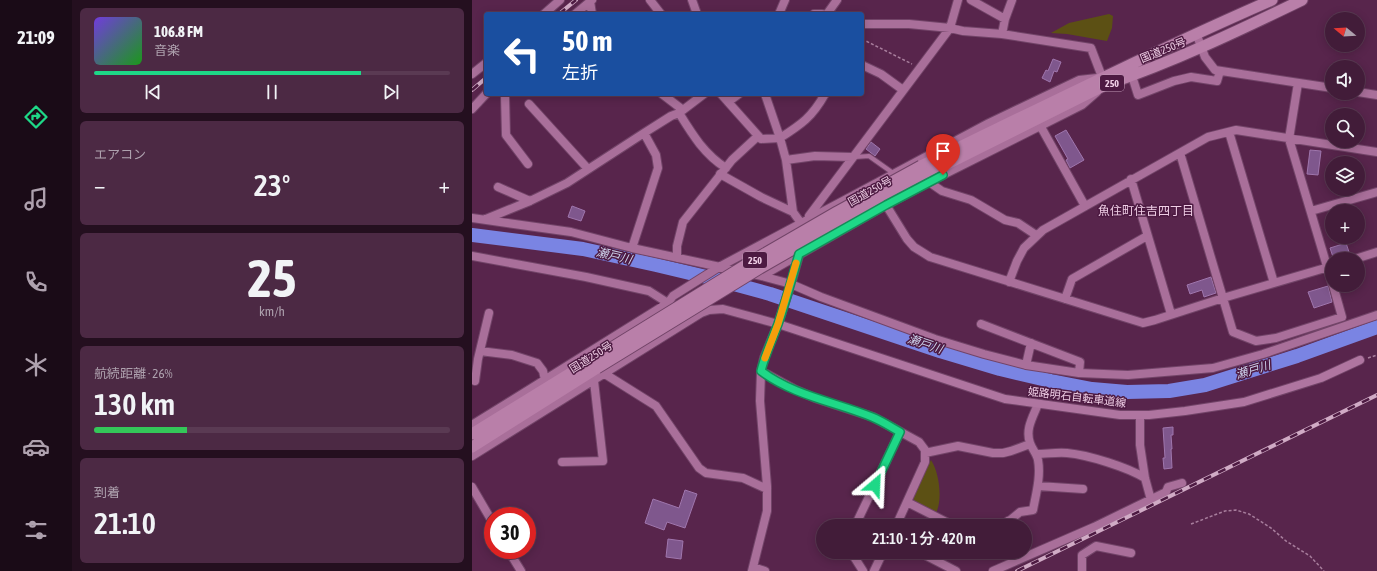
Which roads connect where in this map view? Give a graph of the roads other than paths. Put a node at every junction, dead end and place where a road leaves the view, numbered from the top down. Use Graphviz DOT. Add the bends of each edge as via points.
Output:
graph roads {
  1 [pos="560,0"];
  2 [pos="650,0"];
  3 [pos="692,0"];
  4 [pos="785,0"];
  5 [pos="837,0"];
  6 [pos="958,0"];
  7 [pos="972,0"];
  8 [pos="1012,0"];
  9 [pos="1272,0"];
  10 [pos="1302,0"];
  11 [pos="587,2"];
  12 [pos="546,12"];
  13 [pos="577,12"];
  14 [pos="591,12"];
  15 [pos="659,12"];
  16 [pos="696,12"];
  17 [pos="781,12"];
  18 [pos="828,12"];
  19 [pos="1005,19"];
  20 [pos="864,24"];
  21 [pos="950,28"];
  22 [pos="1196,33"];
  23 [pos="1002,34"];
  24 [pos="1202,48"];
  25 [pos="484,65"];
  26 [pos="864,66"];
  27 [pos="1220,71"];
  28 [pos="472,74"];
  29 [pos="1132,76"];
  30 [pos="1104,81"];
  31 [pos="1298,83"];
  32 [pos="1325,87"];
  33 [pos="903,90"];
  34 [pos="1365,93"];
  35 [pos="1377,95"];
  36 [pos="484,96"];
  37 [pos="505,96"];
  38 [pos="664,96"];
  39 [pos="701,96"];
  40 [pos="724,96"];
  41 [pos="736,96"];
  42 [pos="766,96"];
  43 [pos="824,96"];
  44 [pos="728,102"];
  45 [pos="529,104"];
  46 [pos="472,109"];
  47 [pos="681,112"];
  48 [pos="1041,127"];
  49 [pos="1229,132"];
  50 [pos="644,133"];
  51 [pos="758,136"];
  52 [pos="780,138"];
  53 [pos="1289,139"];
  54 [pos="1377,152"];
  55 [pos="1180,153"];
  56 [pos="852,158"];
  57 [pos="786,160"];
  58 [pos="528,164"];
  59 [pos="588,169"];
  60 [pos="723,171"];
  61 [pos="893,173"];
  62 [pos="925,175"];
  63 [pos="1131,180"];
  64 [pos="498,187"];
  65 [pos="1377,192"];
  66 [pos="530,201"];
  67 [pos="886,205"];
  68 [pos="1085,206"];
  69 [pos="1311,211"];
  70 [pos="793,212"];
  71 [pos="472,218"];
  72 [pos="485,219"];
  73 [pos="804,221"];
  74 [pos="1036,235"];
  75 [pos="1147,236"];
  76 [pos="632,248"];
  77 [pos="1325,252"];
  78 [pos="1377,252"];
  79 [pos="799,254"];
  80 [pos="472,256"];
  81 [pos="1365,256"];
  82 [pos="676,258"];
  83 [pos="719,267"];
  84 [pos="1325,268"];
  85 [pos="762,276"];
  86 [pos="1009,282"];
  87 [pos="1274,283"];
  88 [pos="791,284"];
  89 [pos="1334,292"];
  90 [pos="1223,298"];
  91 [pos="1065,299"];
  92 [pos="670,300"];
  93 [pos="489,313"];
  94 [pos="1171,314"];
  95 [pos="1377,315"];
  96 [pos="693,317"];
  97 [pos="778,322"];
  98 [pos="981,324"];
  99 [pos="1256,341"];
  100 [pos="1031,343"];
  101 [pos="480,351"];
  102 [pos="1263,354"];
  103 [pos="1360,360"];
  104 [pos="1026,365"];
  105 [pos="598,367"];
  106 [pos="761,371"];
  107 [pos="1079,373"];
  108 [pos="545,380"];
  109 [pos="475,381"];
  110 [pos="594,381"];
  111 [pos="1038,404"];
  112 [pos="1140,415"];
  113 [pos="472,425"];
  114 [pos="900,432"];
  115 [pos="472,434"];
  116 [pos="1030,444"];
  117 [pos="472,447"];
  118 [pos="925,453"];
  119 [pos="1036,454"];
  120 [pos="472,456"];
  121 [pos="562,462"];
  122 [pos="1145,478"];
  123 [pos="1182,483"];
  124 [pos="1038,486"];
  125 [pos="472,487"];
  126 [pos="767,489"];
  127 [pos="1083,489"];
  128 [pos="1151,500"];
  129 [pos="907,502"];
  130 [pos="484,508"];
  131 [pos="858,519"];
  132 [pos="899,519"];
  133 [pos="940,519"];
  134 [pos="1013,519"];
  135 [pos="1032,552"];
  136 [pos="1131,553"];
  137 [pos="514,559"];
  138 [pos="855,559"];
  139 [pos="880,559"];
  140 [pos="933,559"];
  141 [pos="1016,559"];
  142 [pos="752,569"];
  143 [pos="521,571"];
  144 [pos="765,571"];
  145 [pos="863,571"];
  146 [pos="874,571"];
  147 [pos="956,571"];
  148 [pos="993,571"];
  149 [pos="1082,571"];
  1 -- 12 [label="street"];
  2 -- 15 [label="street"];
  3 -- 16 [label="street"];
  4 -- 17 [label="street"];
  5 -- 18 [label="street"];
  6 -- 21 [label="street"];
  7 -- 19 [label="street"];
  8 -- 19 [label="street"];
  9 -- 22 [label="highway, 国道250号 / 250"];
  10 -- 24 [label="highway, 国道250号 / 250"];
  11 -- 13 [label="street"];
  11 -- 14 [label="street"];
  19 -- 23 [label="street"];
  20 -- 21 [label="street" via="909,24"];
  21 -- 23 [label="street"];
  21 -- 33 [label="street"];
  22 -- 24 [label="street"];
  22 -- 30 [label="highway, 国道250号 / 250"];
  23 -- 30 [label="street" via="1091,48"];
  24 -- 27 [label="street" via="1215,70"];
  24 -- 29 [label="highway, 国道250号 / 250"];
  25 -- 28 [label="street"];
  26 -- 33 [label="street" via="881,74"];
  27 -- 29 [label="street" via="1217,81 1191,77 1138,95"];
  27 -- 31 [label="street"];
  29 -- 30 [label="highway, 国道250号 / 250"];
  30 -- 48 [label="street" via="1082,105"];
  30 -- 61 [label="street" via="1079,80"];
  30 -- 62 [label="highway, 国道250号 / 250"];
  31 -- 32 [label="street"];
  31 -- 53 [label="street"];
  33 -- 56 [label="street"];
  34 -- 35 [label="street"];
  36 -- 46 [label="street"];
  37 -- 58 [label="street" via="506,135"];
  38 -- 47 [label="street"];
  39 -- 47 [label="street"];
  40 -- 44 [label="street"];
  41 -- 44 [label="street"];
  42 -- 52 [label="street"];
  43 -- 52 [label="street" via="817,108 802,123"];
  44 -- 51 [label="street"];
  45 -- 59 [label="street"];
  47 -- 50 [label="street"];
  47 -- 60 [label="street" via="700,145"];
  48 -- 62 [label="street"];
  48 -- 68 [label="street"];
  49 -- 53 [label="street" via="1236,130"];
  49 -- 55 [label="street" via="1208,137"];
  49 -- 87 [label="street"];
  50 -- 59 [label="street"];
  50 -- 76 [label="street" via="656,155 658,168"];
  51 -- 52 [label="street" via="762,139"];
  51 -- 60 [label="street"];
  52 -- 57 [label="street"];
  53 -- 54 [label="street"];
  53 -- 69 [label="street"];
  55 -- 63 [label="street"];
  55 -- 90 [label="street"];
  56 -- 57 [label="street" via="815,156"];
  56 -- 61 [label="lane" via="869,156"];
  56 -- 73 [label="street"];
  57 -- 70 [label="street"];
  59 -- 66 [label="street" via="567,183"];
  60 -- 70 [label="street" via="761,197"];
  60 -- 82 [label="street" via="684,222"];
  61 -- 62 [label="street"];
  61 -- 73 [label="street"];
  62 -- 67 [label="street"];
  62 -- 74 [label="street" via="942,191 972,200"];
  62 -- 105 [label="highway, 国道250号 / 250, bridge" via="760,268"];
  63 -- 68 [label="street"];
  63 -- 75 [label="street"];
  64 -- 66 [label="street"];
  65 -- 69 [label="street"];
  66 -- 72 [label="street"];
  67 -- 79 [label="street"];
  67 -- 86 [label="street" via="914,247 930,257"];
  68 -- 74 [label="street"];
  69 -- 77 [label="street"];
  70 -- 73 [label="street"];
  71 -- 72 [label="street"];
  72 -- 76 [label="street" via="571,232"];
  73 -- 79 [label="street" via="807,224"];
  73 -- 83 [label="street"];
  74 -- 86 [label="street" via="1024,248"];
  75 -- 91 [label="street" via="1072,279"];
  75 -- 94 [label="street"];
  76 -- 82 [label="street"];
  78 -- 81 [label="street"];
  79 -- 85 [label="street"];
  79 -- 88 [label="street"];
  80 -- 92 [label="street" via="649,291"];
  82 -- 83 [label="street"];
  83 -- 85 [label="street"];
  83 -- 92 [label="street"];
  84 -- 87 [label="street"];
  85 -- 88 [label="street"];
  86 -- 91 [label="street"];
  87 -- 90 [label="street"];
  88 -- 97 [label="street"];
  88 -- 104 [label="street" via="935,339"];
  89 -- 99 [label="street" via="1342,317 1276,338"];
  90 -- 94 [label="street"];
  90 -- 99 [label="street" via="1233,332"];
  91 -- 94 [label="street" via="1143,322"];
  92 -- 96 [label="street"];
  92 -- 108 [label="street"];
  93 -- 101 [label="street"];
  95 -- 102 [label="street"];
  96 -- 97 [label="street" via="717,308"];
  96 -- 105 [label="street"];
  97 -- 106 [label="street"];
  97 -- 111 [label="main road, 姫路明石自転車道線" via="1005,399"];
  98 -- 100 [label="street"];
  99 -- 102 [label="street"];
  100 -- 104 [label="street"];
  100 -- 107 [label="street" via="1080,362"];
  101 -- 108 [label="street" via="512,355 537,364 543,371"];
  101 -- 109 [label="street"];
  102 -- 107 [label="street" via="1213,368 1128,375"];
  103 -- 112 [label="main road, 姫路明石自転車道線" via="1321,378 1244,402"];
  104 -- 107 [label="street"];
  105 -- 110 [label="street"];
  105 -- 115 [label="highway, 国道250号 / 250"];
  105 -- 117 [label="highway, 国道250号 / 250"];
  105 -- 126 [label="street" via="656,406 699,468 706,473 743,478"];
  106 -- 114 [label="street" via="794,389 873,418"];
  106 -- 126 [label="street" via="760,400"];
  108 -- 113 [label="street"];
  110 -- 120 [label="street"];
  110 -- 121 [label="street" via="603,461"];
  111 -- 112 [label="main road, 姫路明石自転車道線" via="1120,415"];
  111 -- 116 [label="street" via="1029,424"];
  112 -- 122 [label="street" via="1140,445"];
  114 -- 118 [label="street" via="919,442"];
  114 -- 131 [label="street"];
  116 -- 118 [label="street" via="1003,453 958,446"];
  116 -- 119 [label="street"];
  118 -- 129 [label="street" via="925,462"];
  119 -- 122 [label="street" via="1072,454"];
  119 -- 124 [label="street"];
  122 -- 128 [label="street"];
  123 -- 128 [label="street" via="1168,487 1166,492"];
  124 -- 127 [label="street"];
  124 -- 134 [label="street" via="1033,510 1020,512"];
  125 -- 130 [label="street"];
  126 -- 142 [label="street" via="767,511"];
  128 -- 135 [label="street" via="1094,527"];
  129 -- 132 [label="street"];
  129 -- 133 [label="street"];
  136 -- 149 [label="street" via="1096,546 1082,554"];
  137 -- 143 [label="street"];
  138 -- 145 [label="street"];
  139 -- 146 [label="street"];
  140 -- 147 [label="street"];
  141 -- 148 [label="street"];
  142 -- 144 [label="street"];
}
